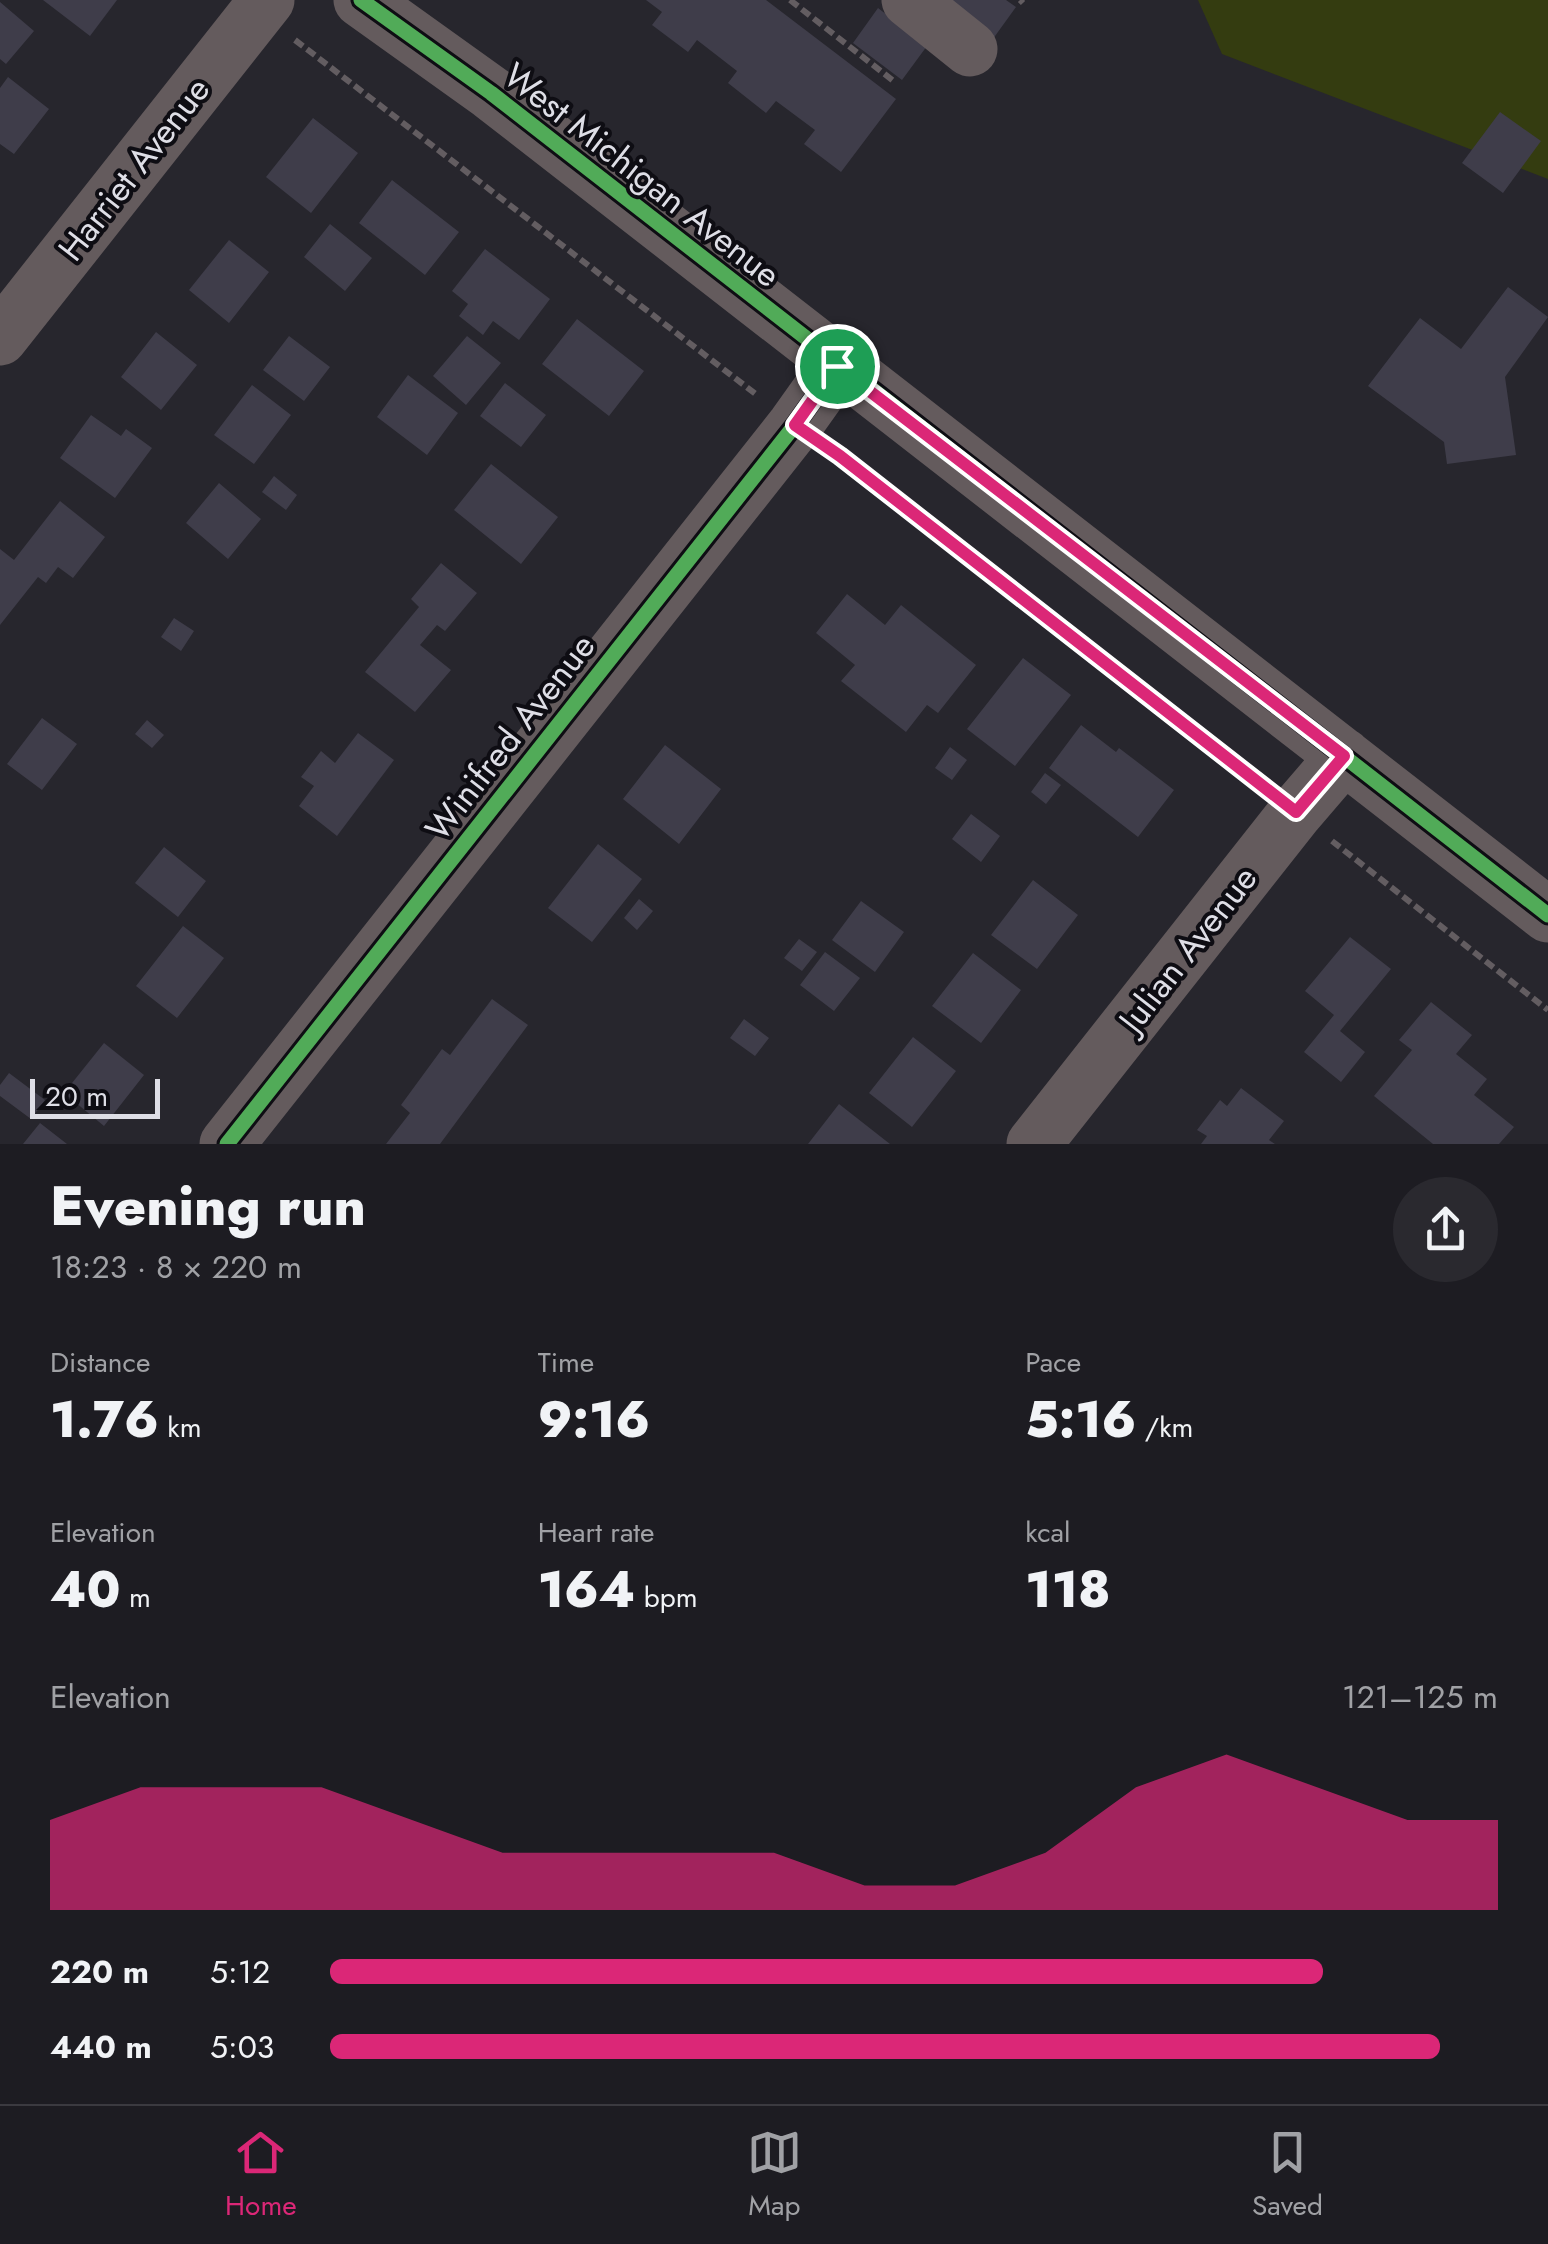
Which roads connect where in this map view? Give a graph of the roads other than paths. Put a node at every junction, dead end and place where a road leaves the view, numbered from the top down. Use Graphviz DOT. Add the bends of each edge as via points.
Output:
graph roads {
  1 [pos="361,0"];
  2 [pos="908,0"];
  3 [pos="262,6"];
  4 [pos="970,48"];
  5 [pos="0,338"];
  6 [pos="837,366"];
  7 [pos="1344,756"];
  8 [pos="1548,916"];
  9 [pos="227,1144"];
  10 [pos="1034,1144"];
  1 -- 6 [label="street, West Michigan Avenue"];
  2 -- 4 [label="street"];
  3 -- 5 [label="street, Harriet Avenue"];
  6 -- 7 [label="street, West Michigan Avenue"];
  6 -- 9 [label="street, Winifred Avenue"];
  7 -- 8 [label="street, West Michigan Avenue"];
  7 -- 10 [label="street, Julian Avenue"];
}
